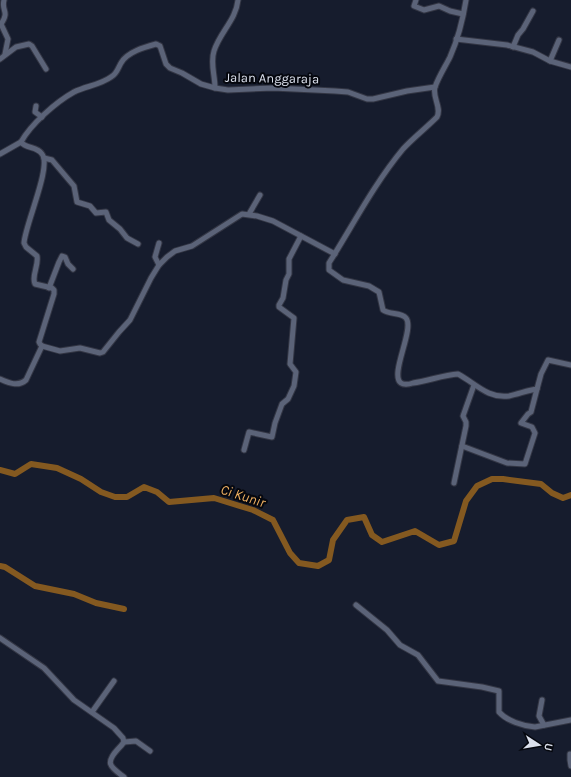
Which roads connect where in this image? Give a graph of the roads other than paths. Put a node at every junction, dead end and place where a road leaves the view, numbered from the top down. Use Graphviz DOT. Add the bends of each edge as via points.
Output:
graph roads {
  1 [pos="4,0"];
  2 [pos="238,0"];
  3 [pos="416,0"];
  4 [pos="466,0"];
  5 [pos="533,10"];
  6 [pos="463,14"];
  7 [pos="456,39"];
  8 [pos="559,40"];
  9 [pos="513,47"];
  10 [pos="5,54"];
  11 [pos="0,58"];
  12 [pos="550,61"];
  13 [pos="571,67"];
  14 [pos="46,69"];
  15 [pos="215,88"];
  16 [pos="435,89"];
  17 [pos="36,106"];
  18 [pos="42,117"];
  19 [pos="21,142"];
  20 [pos="0,154"];
  21 [pos="44,158"];
  22 [pos="260,195"];
  23 [pos="249,214"];
  24 [pos="301,236"];
  25 [pos="159,243"];
  26 [pos="138,244"];
  27 [pos="335,254"];
  28 [pos="159,266"];
  29 [pos="73,269"];
  30 [pos="49,288"];
  31 [pos="42,346"];
  32 [pos="571,365"];
  33 [pos="0,379"];
  34 [pos="474,385"];
  35 [pos="537,389"];
  36 [pos="462,446"];
  37 [pos="244,450"];
  38 [pos="454,483"];
  39 [pos="356,605"];
  40 [pos="0,638"];
  41 [pos="114,681"];
  42 [pos="542,700"];
  43 [pos="92,712"];
  44 [pos="571,720"];
  45 [pos="544,725"];
  46 [pos="124,742"];
  47 [pos="150,751"];
  48 [pos="570,754"];
  49 [pos="571,766"];
  50 [pos="124,777"];
  1 -- 10 [label="street" via="5,17 1,24 8,39"];
  2 -- 15 [label="street" via="233,18 214,50 212,65"];
  3 -- 6 [label="street" via="414,6 417,8 426,10 439,6"];
  4 -- 6 [label="street"];
  5 -- 9 [label="street"];
  6 -- 7 [label="street"];
  7 -- 9 [label="street"];
  7 -- 16 [label="street"];
  8 -- 12 [label="street"];
  9 -- 12 [label="street" via="533,52"];
  10 -- 11 [label="street"];
  10 -- 14 [label="street" via="16,47 30,44"];
  12 -- 13 [label="street"];
  15 -- 16 [label="street, Jalan Anggaraja" via="335,90 373,99 407,91"];
  15 -- 18 [label="street, Jalan Anggaraja" via="201,84 170,68 160,46 154,44 126,58 113,76 106,81 74,92"];
  16 -- 27 [label="street" via="439,114 404,148 388,169"];
  17 -- 18 [label="street" via="36,112"];
  18 -- 19 [label="street, Jalan Anggaraja"];
  19 -- 20 [label="street"];
  19 -- 21 [label="street" via="40,152"];
  21 -- 26 [label="street" via="52,160 74,186 77,202 90,206 96,213 105,211 109,220 120,228 127,238"];
  21 -- 30 [label="street" via="43,174 24,243 37,256 35,284"];
  22 -- 23 [label="street"];
  23 -- 24 [label="street" via="273,221"];
  23 -- 28 [label="street" via="242,214 192,246 175,251"];
  24 -- 27 [label="street"];
  24 -- 37 [label="street" via="288,259 289,274 279,306 294,318 290,363 296,372 294,384 288,399 282,404 272,438 249,432"];
  25 -- 28 [label="street" via="155,258"];
  27 -- 34 [label="street" via="329,263 330,272 344,280 369,286 379,292 383,310 401,315 408,322 398,371 399,382 420,382 458,374"];
  28 -- 31 [label="street" via="130,320 105,351 100,353 80,348 60,351"];
  29 -- 30 [label="street" via="62,256"];
  30 -- 31 [label="street" via="53,289 54,294 39,342"];
  31 -- 33 [label="street" via="23,383 16,384"];
  32 -- 35 [label="street" via="547,361"];
  34 -- 35 [label="street" via="499,396"];
  34 -- 36 [label="street" via="463,416 466,424"];
  35 -- 36 [label="street" via="531,412 521,423 532,427 535,433 525,464 504,462"];
  36 -- 38 [label="street"];
  39 -- 45 [label="street" via="387,630 400,645 418,655 438,681 497,690 498,711 501,715 530,726"];
  40 -- 43 [label="street" via="44,668 74,700"];
  41 -- 43 [label="street"];
  42 -- 45 [label="street" via="540,716"];
  43 -- 46 [label="street" via="114,728"];
  44 -- 45 [label="street"];
  46 -- 47 [label="street" via="136,741"];
  46 -- 50 [label="street" via="110,760 113,769"];
  48 -- 49 [label="street"];
}
